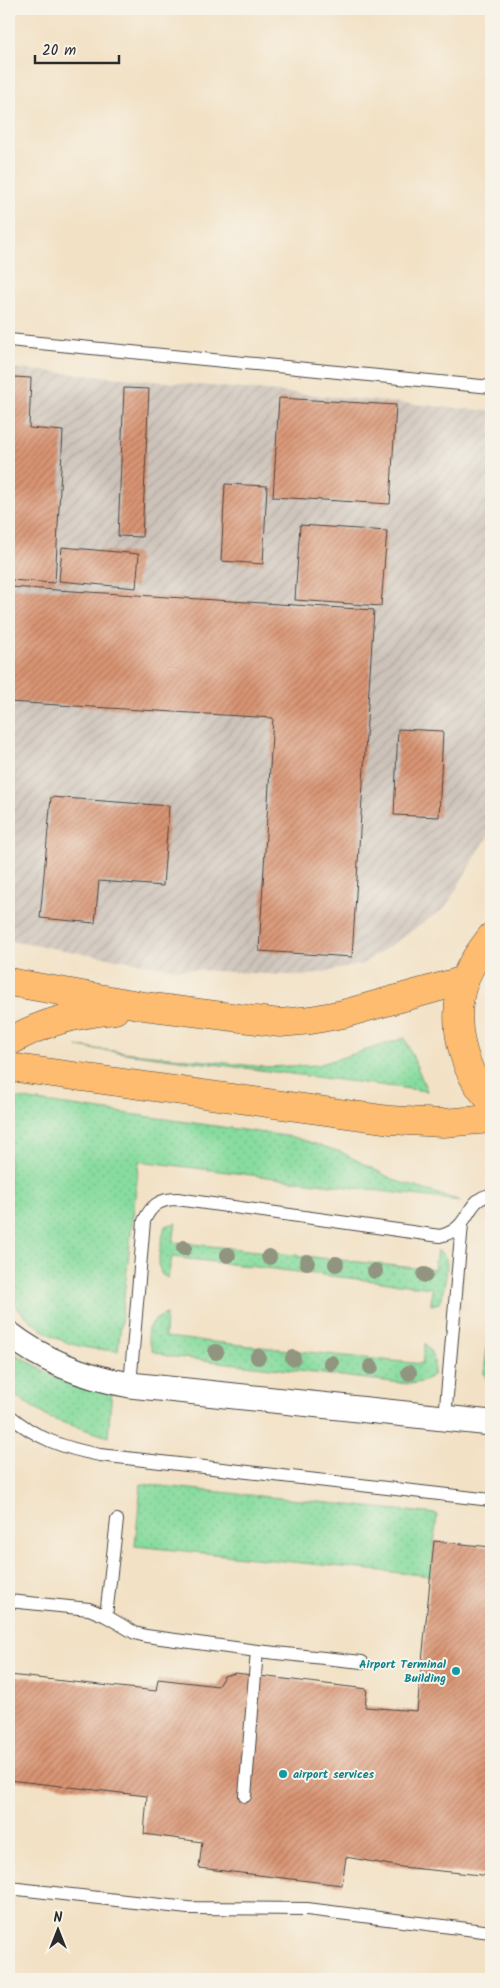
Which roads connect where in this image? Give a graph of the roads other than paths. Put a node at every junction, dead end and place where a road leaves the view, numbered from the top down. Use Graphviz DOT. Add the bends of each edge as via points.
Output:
graph roads {
  1 [pos="9,340"];
  2 [pos="491,387"];
  3 [pos="491,937"];
  4 [pos="464,980"];
  5 [pos="9,982"];
  6 [pos="144,1006"];
  7 [pos="9,1042"];
  8 [pos="9,1067"];
  9 [pos="491,1100"];
  10 [pos="491,1119"];
  11 [pos="491,1194"];
  12 [pos="462,1224"];
  13 [pos="9,1334"];
  14 [pos="130,1385"];
  15 [pos="9,1415"];
  16 [pos="444,1418"];
  17 [pos="491,1423"];
  18 [pos="491,1500"];
  19 [pos="116,1520"];
  20 [pos="9,1601"];
  21 [pos="106,1616"];
  22 [pos="257,1651"];
  23 [pos="362,1662"];
  24 [pos="245,1796"];
  25 [pos="9,1888"];
  26 [pos="491,1932"];
  1 -- 2 [label="lane"];
  3 -- 4 [label="main road" via="478,952"];
  4 -- 6 [label="main road" via="312,1020 272,1022"];
  4 -- 9 [label="main road" via="458,1010 460,1041 470,1071"];
  5 -- 6 [label="main road"];
  6 -- 7 [label="main road" via="84,1013 56,1020 28,1030"];
  8 -- 10 [label="main road" via="390,1120 443,1123"];
  11 -- 12 [label="lane" via="476,1202"];
  12 -- 14 [label="lane" via="440,1236 166,1199 148,1211 144,1221"];
  12 -- 16 [label="lane"];
  13 -- 14 [label="street" via="26,1347 76,1372"];
  14 -- 16 [label="street"];
  15 -- 18 [label="lane" via="47,1441 100,1455"];
  16 -- 17 [label="street"];
  19 -- 21 [label="lane"];
  20 -- 21 [label="lane" via="89,1609"];
  21 -- 22 [label="lane" via="146,1636"];
  22 -- 23 [label="lane"];
  22 -- 24 [label="lane"];
  25 -- 26 [label="lane" via="188,1908 307,1910"];
}
